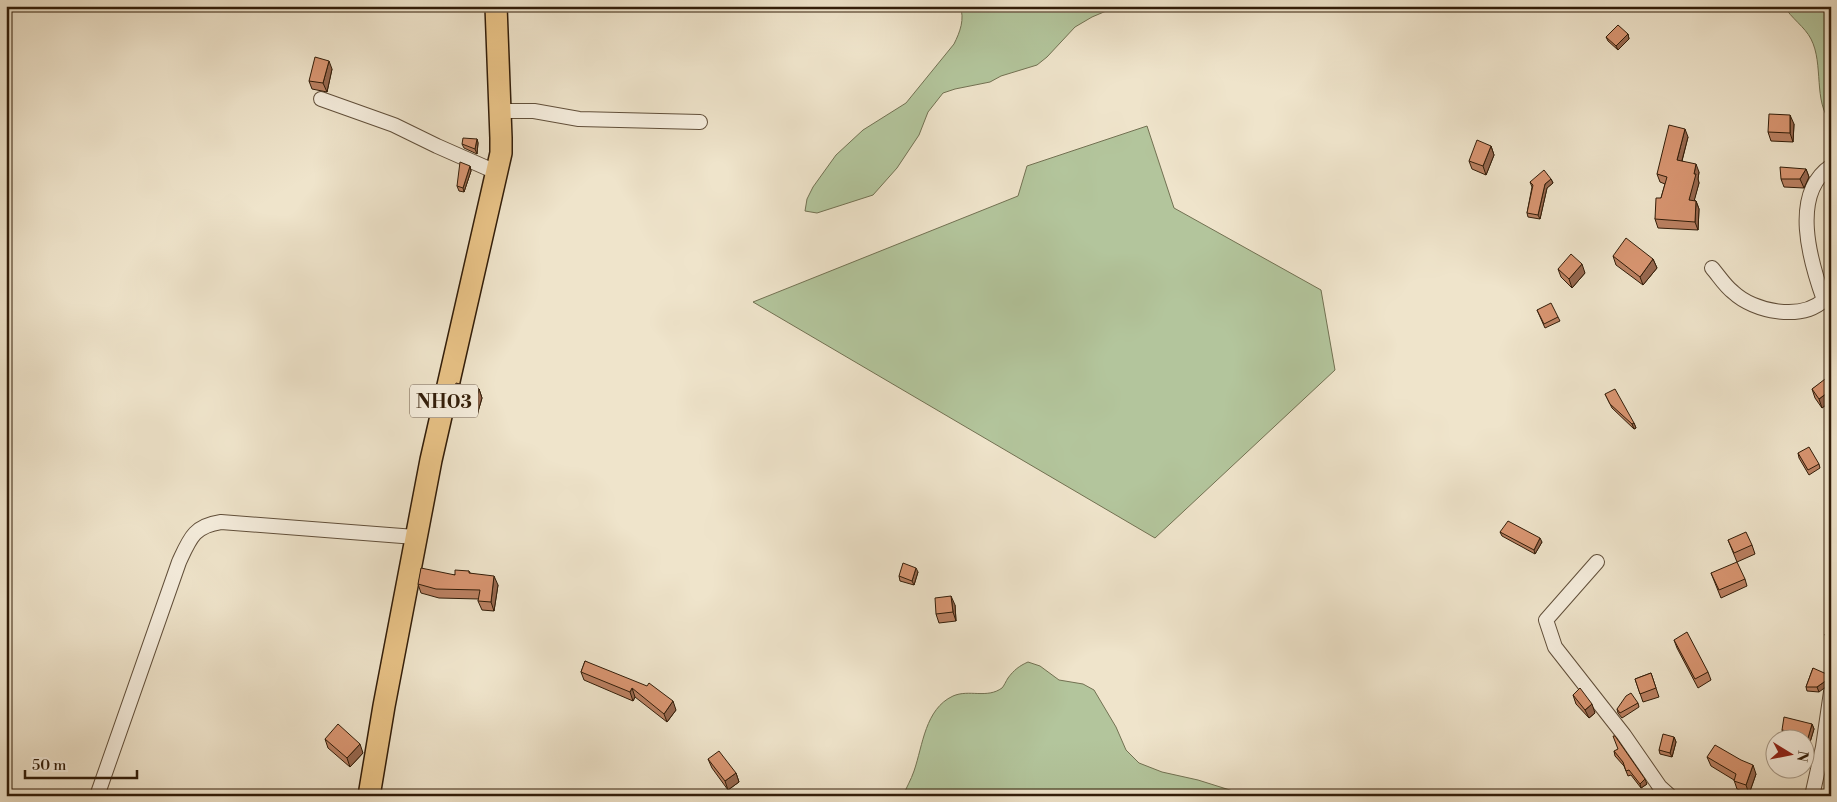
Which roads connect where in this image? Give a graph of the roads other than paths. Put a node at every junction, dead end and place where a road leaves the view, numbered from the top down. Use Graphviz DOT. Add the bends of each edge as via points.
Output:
graph roads {
  1 [pos="496,6"];
  2 [pos="320,99"];
  3 [pos="500,110"];
  4 [pos="700,122"];
  5 [pos="1831,166"];
  6 [pos="496,172"];
  7 [pos="1712,268"];
  8 [pos="415,537"];
  9 [pos="1598,562"];
  10 [pos="1831,692"];
  11 [pos="97,796"];
  12 [pos="369,796"];
  13 [pos="1670,796"];
  14 [pos="1812,796"];
  1 -- 3 [label="main road, NH03"];
  2 -- 6 [label="street" via="394,125"];
  3 -- 4 [label="street" via="534,111 580,119"];
  3 -- 6 [label="main road, NH03" via="501,153"];
  5 -- 7 [label="street" via="1815,182 1807,215 1808,241 1824,300 1805,310 1787,312 1757,307 1732,292"];
  6 -- 8 [label="main road, NH03"];
  8 -- 11 [label="street" via="222,522 208,524 196,531 179,562"];
  8 -- 12 [label="main road, NH03"];
  9 -- 13 [label="street" via="1546,620 1555,647"];
  10 -- 14 [label="street"];
}
